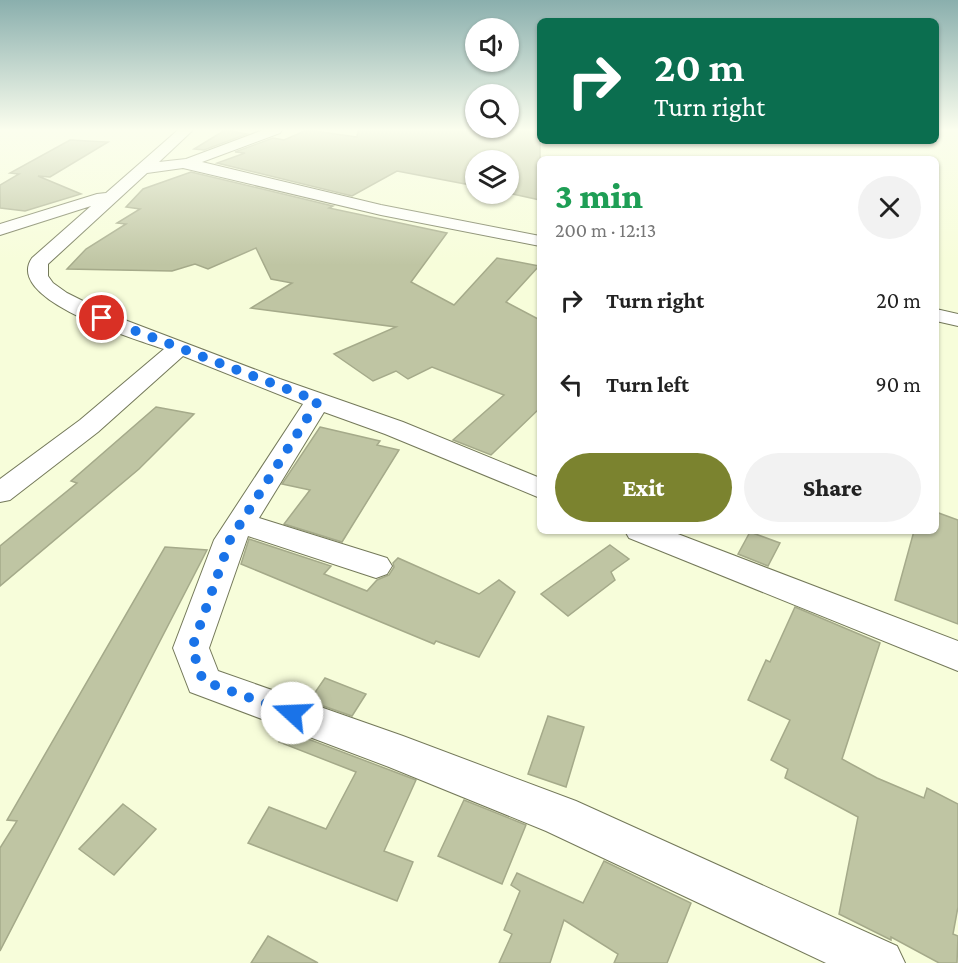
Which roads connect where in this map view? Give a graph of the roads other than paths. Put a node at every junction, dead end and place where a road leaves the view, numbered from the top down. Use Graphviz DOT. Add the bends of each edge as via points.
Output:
graph roads {
  1 [pos="135,175"];
  2 [pos="157,175"];
  3 [pos="236,175"];
  4 [pos="111,194"];
  5 [pos="0,230"];
  6 [pos="537,240"];
  7 [pos="939,316"];
  8 [pos="958,320"];
  9 [pos="180,347"];
  10 [pos="318,401"];
  11 [pos="537,488"];
  12 [pos="0,493"];
  13 [pos="240,523"];
  14 [pos="648,534"];
  15 [pos="376,566"];
  16 [pos="958,656"];
  17 [pos="880,963"];
  1 -- 4 [label="street"];
  2 -- 4 [label="street"];
  3 -- 6 [label="street" via="381,210"];
  4 -- 5 [label="street"];
  4 -- 9 [label="street" via="39,262 38,276 48,291 82,310"];
  7 -- 8 [label="street"];
  9 -- 10 [label="street"];
  9 -- 12 [label="street" via="89,426"];
  10 -- 11 [label="street"];
  10 -- 13 [label="street"];
  13 -- 15 [label="street"];
  13 -- 17 [label="street" via="230,540 192,648 203,681 561,816"];
  14 -- 16 [label="street"];
}
